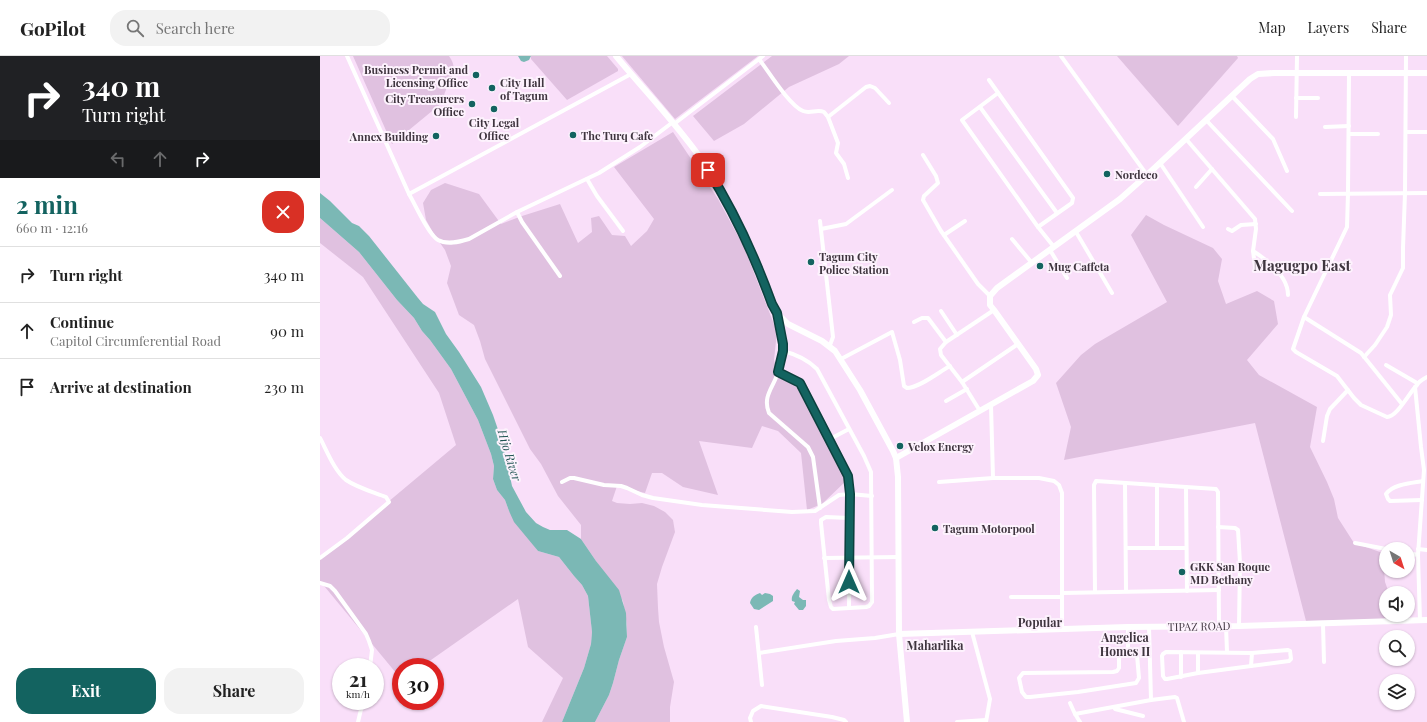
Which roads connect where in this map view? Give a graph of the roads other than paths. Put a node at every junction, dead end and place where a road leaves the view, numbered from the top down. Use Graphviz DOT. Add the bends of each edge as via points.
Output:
graph roads {
  1 [pos="347,56"];
  2 [pos="616,56"];
  3 [pos="1061,56"];
  4 [pos="1297,56"];
  5 [pos="1406,56"];
  6 [pos="761,57"];
  7 [pos="1296,72"];
  8 [pos="1349,73"];
  9 [pos="1407,73"];
  10 [pos="1427,73"];
  11 [pos="631,74"];
  12 [pos="989,80"];
  13 [pos="998,93"];
  14 [pos="1232,96"];
  15 [pos="1296,98"];
  16 [pos="1318,98"];
  17 [pos="889,103"];
  18 [pos="980,107"];
  19 [pos="828,117"];
  20 [pos="1296,117"];
  21 [pos="1206,120"];
  22 [pos="674,123"];
  23 [pos="1349,126"];
  24 [pos="1325,127"];
  25 [pos="1406,132"];
  26 [pos="1427,132"];
  27 [pos="1349,134"];
  28 [pos="1378,134"];
  29 [pos="1186,139"];
  30 [pos="923,155"];
  31 [pos="1160,163"];
  32 [pos="1212,169"];
  33 [pos="1287,171"];
  34 [pos="1147,175"];
  35 [pos="848,178"];
  36 [pos="587,179"];
  37 [pos="1196,186"];
  38 [pos="892,190"];
  39 [pos="1405,193"];
  40 [pos="1427,193"];
  41 [pos="409,194"];
  42 [pos="1320,194"];
  43 [pos="1348,194"];
  44 [pos="1292,211"];
  45 [pos="517,212"];
  46 [pos="1057,213"];
  47 [pos="820,221"];
  48 [pos="965,221"];
  49 [pos="1256,224"];
  50 [pos="1038,227"];
  51 [pos="1203,227"];
  52 [pos="821,229"];
  53 [pos="1228,229"];
  54 [pos="624,231"];
  55 [pos="1076,232"];
  56 [pos="944,235"];
  57 [pos="1012,239"];
  58 [pos="1052,248"];
  59 [pos="1253,251"];
  60 [pos="1032,263"];
  61 [pos="1255,266"];
  62 [pos="560,276"];
  63 [pos="1067,278"];
  64 [pos="1112,293"];
  65 [pos="1288,295"];
  66 [pos="990,296"];
  67 [pos="994,310"];
  68 [pos="941,311"];
  69 [pos="777,313"];
  70 [pos="1304,316"];
  71 [pos="914,322"];
  72 [pos="957,335"];
  73 [pos="946,342"];
  74 [pos="1018,344"];
  75 [pos="830,346"];
  76 [pos="783,351"];
  77 [pos="1364,357"];
  78 [pos="841,359"];
  79 [pos="1386,365"];
  80 [pos="950,366"];
  81 [pos="778,372"];
  82 [pos="1427,377"];
  83 [pos="962,382"];
  84 [pos="1416,385"];
  85 [pos="966,389"];
  86 [pos="1348,390"];
  87 [pos="946,401"];
  88 [pos="1402,404"];
  89 [pos="991,405"];
  90 [pos="980,411"];
  91 [pos="849,429"];
  92 [pos="320,438"];
  93 [pos="830,439"];
  94 [pos="1323,441"];
  95 [pos="896,458"];
  96 [pos="993,478"];
  97 [pos="1425,479"];
  98 [pos="562,482"];
  99 [pos="939,482"];
  100 [pos="1126,483"];
  101 [pos="1157,485"];
  102 [pos="1186,488"];
  103 [pos="850,494"];
  104 [pos="872,496"];
  105 [pos="1422,500"];
  106 [pos="820,508"];
  107 [pos="848,518"];
  108 [pos="1421,519"];
  109 [pos="1427,520"];
  110 [pos="1218,527"];
  111 [pos="1355,544"];
  112 [pos="1156,547"];
  113 [pos="1126,548"];
  114 [pos="1186,548"];
  115 [pos="1379,548"];
  116 [pos="1418,549"];
  117 [pos="1427,550"];
  118 [pos="1415,554"];
  119 [pos="1418,555"];
  120 [pos="849,557"];
  121 [pos="872,557"];
  122 [pos="899,557"];
  123 [pos="320,558"];
  124 [pos="824,558"];
  125 [pos="320,583"];
  126 [pos="1219,590"];
  127 [pos="1126,591"];
  128 [pos="1187,591"];
  129 [pos="1095,592"];
  130 [pos="1062,595"];
  131 [pos="1011,597"];
  132 [pos="849,608"];
  133 [pos="1427,620"];
  134 [pos="1420,621"];
  135 [pos="1323,624"];
  136 [pos="1219,626"];
  137 [pos="1226,626"];
  138 [pos="1239,626"];
  139 [pos="756,627"];
  140 [pos="1128,627"];
  141 [pos="1149,627"];
  142 [pos="1062,629"];
  143 [pos="972,632"];
  144 [pos="899,634"];
  145 [pos="1128,652"];
  146 [pos="1181,652"];
  147 [pos="1227,652"];
  148 [pos="759,653"];
  149 [pos="1198,653"];
  150 [pos="1252,653"];
  151 [pos="371,658"];
  152 [pos="1324,662"];
  153 [pos="1251,666"];
  154 [pos="1198,673"];
  155 [pos="1181,676"];
  156 [pos="762,685"];
  157 [pos="1151,700"];
  158 [pos="1070,704"];
  159 [pos="1112,708"];
  160 [pos="361,710"];
  161 [pos="1075,714"];
  162 [pos="1143,716"];
  163 [pos="986,721"];
  164 [pos="358,722"];
  165 [pos="751,722"];
  166 [pos="846,722"];
  167 [pos="908,722"];
  168 [pos="957,722"];
  169 [pos="1080,722"];
  170 [pos="1184,722"];
  1 -- 41 [label="street"];
  2 -- 11 [label="street"];
  3 -- 34 [label="street"];
  4 -- 7 [label="street"];
  5 -- 9 [label="street"];
  6 -- 19 [label="street" via="797,107 806,112 822,111"];
  6 -- 22 [label="street"];
  7 -- 8 [label="street"];
  7 -- 14 [label="street" via="1258,74"];
  7 -- 15 [label="street"];
  8 -- 9 [label="street"];
  8 -- 23 [label="street"];
  9 -- 10 [label="street"];
  9 -- 25 [label="street"];
  11 -- 22 [label="street"];
  11 -- 41 [label="street"];
  12 -- 13 [label="street"];
  13 -- 18 [label="street"];
  13 -- 46 [label="street" via="1072,196 1072,203"];
  14 -- 21 [label="street"];
  14 -- 33 [label="street" via="1273,139"];
  15 -- 16 [label="street"];
  15 -- 20 [label="street"];
  17 -- 19 [label="street" via="870,86"];
  18 -- 46 [label="street"];
  18 -- 50 [label="street" via="962,120"];
  19 -- 35 [label="street" via="838,143 836,153 844,164"];
  21 -- 29 [label="street"];
  21 -- 44 [label="street"];
  22 -- 36 [label="street" via="624,158"];
  22 -- 69 [label="street" via="721,191 750,245"];
  23 -- 24 [label="street"];
  23 -- 27 [label="street"];
  25 -- 26 [label="street"];
  25 -- 39 [label="street"];
  27 -- 28 [label="street"];
  27 -- 43 [label="street"];
  29 -- 31 [label="street"];
  29 -- 32 [label="street"];
  30 -- 56 [label="street" via="938,181 923,200"];
  31 -- 34 [label="street"];
  31 -- 51 [label="street"];
  32 -- 37 [label="street"];
  32 -- 49 [label="street" via="1252,215"];
  34 -- 55 [label="street"];
  36 -- 45 [label="street"];
  36 -- 54 [label="street"];
  38 -- 52 [label="street" via="846,224"];
  39 -- 40 [label="street"];
  39 -- 43 [label="street"];
  39 -- 77 [label="street" via="1403,268 1390,295 1391,315 1387,327"];
  41 -- 45 [label="street" via="434,237 443,242 469,239"];
  42 -- 43 [label="street"];
  43 -- 70 [label="street" via="1348,221 1345,232"];
  45 -- 62 [label="street"];
  46 -- 50 [label="street"];
  47 -- 52 [label="street"];
  48 -- 56 [label="street"];
  49 -- 53 [label="street" via="1241,225 1232,231"];
  49 -- 59 [label="street"];
  50 -- 58 [label="street"];
  52 -- 75 [label="street" via="833,336"];
  55 -- 58 [label="street"];
  55 -- 64 [label="street"];
  56 -- 66 [label="street" via="978,284"];
  57 -- 60 [label="street"];
  58 -- 60 [label="street"];
  58 -- 63 [label="street"];
  59 -- 61 [label="street"];
  59 -- 65 [label="street" via="1283,278 1288,286"];
  60 -- 66 [label="street"];
  66 -- 67 [label="street" via="990,305"];
  67 -- 72 [label="street"];
  67 -- 74 [label="street"];
  68 -- 72 [label="street"];
  69 -- 75 [label="street" via="788,324"];
  69 -- 76 [label="street"];
  70 -- 77 [label="street" via="1356,349"];
  70 -- 86 [label="street" via="1293,349 1337,376"];
  71 -- 73 [label="street" via="928,318"];
  72 -- 73 [label="street"];
  73 -- 80 [label="street" via="940,352"];
  74 -- 83 [label="street"];
  74 -- 89 [label="street" via="1038,375 1033,381"];
  75 -- 78 [label="street"];
  76 -- 81 [label="street"];
  76 -- 91 [label="street" via="792,353 817,369"];
  77 -- 88 [label="street"];
  78 -- 80 [label="street" via="892,332 905,387 911,388"];
  78 -- 95 [label="street"];
  79 -- 84 [label="street"];
  80 -- 83 [label="street"];
  81 -- 93 [label="street" via="800,383"];
  81 -- 106 [label="street" via="766,399 766,406 769,413 808,447 813,457"];
  82 -- 84 [label="street"];
  83 -- 85 [label="street"];
  84 -- 88 [label="street"];
  84 -- 97 [label="street"];
  85 -- 87 [label="street"];
  85 -- 90 [label="street"];
  86 -- 88 [label="street" via="1361,405 1387,417 1393,416"];
  86 -- 94 [label="street" via="1330,409"];
  89 -- 90 [label="street"];
  89 -- 96 [label="street"];
  90 -- 95 [label="street"];
  91 -- 93 [label="street"];
  91 -- 104 [label="street" via="870,466"];
  92 -- 123 [label="street" via="340,473 347,480 386,497 389,502"];
  93 -- 103 [label="street" via="848,476"];
  95 -- 122 [label="street"];
  96 -- 99 [label="street"];
  96 -- 130 [label="street" via="1039,478 1054,481 1059,485 1062,493"];
  97 -- 105 [label="street"];
  97 -- 105 [label="street" via="1400,486 1386,494 1390,501"];
  98 -- 106 [label="street" via="574,478 627,488 653,498 702,505 792,512 811,512"];
  100 -- 101 [label="street"];
  100 -- 113 [label="street"];
  100 -- 129 [label="street" via="1098,480 1094,483"];
  101 -- 102 [label="street"];
  101 -- 112 [label="street"];
  102 -- 110 [label="street" via="1217,491"];
  102 -- 114 [label="street"];
  103 -- 104 [label="street"];
  103 -- 106 [label="street" via="839,495"];
  103 -- 107 [label="street"];
  104 -- 121 [label="street"];
  105 -- 108 [label="street"];
  107 -- 120 [label="street"];
  107 -- 124 [label="street" via="826,517 821,520"];
  108 -- 109 [label="street"];
  108 -- 116 [label="street"];
  110 -- 126 [label="street"];
  110 -- 138 [label="street" via="1238,530"];
  111 -- 115 [label="street"];
  112 -- 113 [label="street"];
  112 -- 114 [label="street"];
  113 -- 127 [label="street"];
  114 -- 128 [label="street"];
  116 -- 117 [label="street"];
  116 -- 119 [label="street"];
  118 -- 119 [label="street"];
  119 -- 134 [label="street"];
  120 -- 121 [label="street"];
  120 -- 124 [label="street"];
  120 -- 132 [label="street"];
  121 -- 122 [label="street"];
  121 -- 132 [label="street" via="872,604"];
  122 -- 144 [label="street"];
  124 -- 132 [label="street" via="831,606 835,609"];
  125 -- 151 [label="street" via="330,586 335,591 366,634 372,650"];
  126 -- 128 [label="street"];
  126 -- 136 [label="street"];
  127 -- 128 [label="street"];
  127 -- 129 [label="street"];
  129 -- 130 [label="street"];
  130 -- 131 [label="street"];
  130 -- 142 [label="street"];
  133 -- 134 [label="street, TIPAZ ROAD"];
  134 -- 135 [label="street, TIPAZ ROAD"];
  135 -- 138 [label="street, TIPAZ ROAD"];
  135 -- 152 [label="street"];
  136 -- 137 [label="street, TIPAZ ROAD"];
  136 -- 141 [label="street, TIPAZ ROAD"];
  137 -- 138 [label="street, TIPAZ ROAD"];
  137 -- 147 [label="street"];
  139 -- 148 [label="street"];
  140 -- 141 [label="street, TIPAZ ROAD"];
  140 -- 142 [label="street, TIPAZ ROAD"];
  140 -- 145 [label="street"];
  141 -- 157 [label="street"];
  142 -- 143 [label="street, TIPAZ ROAD"];
  143 -- 144 [label="street, TIPAZ ROAD"];
  143 -- 163 [label="street" via="990,699"];
  144 -- 148 [label="street"];
  144 -- 167 [label="street"];
  145 -- 145 [label="street" via="1120,654 1119,668 1113,672 1023,673 1019,678 1022,692 1026,697 1030,697 1136,682 1139,678 1138,656"];
  146 -- 149 [label="street"];
  146 -- 155 [label="street"];
  146 -- 155 [label="street" via="1166,652 1162,656 1164,677 1167,679"];
  147 -- 149 [label="street"];
  147 -- 150 [label="street"];
  148 -- 156 [label="street"];
  149 -- 154 [label="street"];
  150 -- 153 [label="street"];
  150 -- 153 [label="street" via="1288,650 1292,653 1288,662"];
  153 -- 154 [label="street"];
  154 -- 155 [label="street"];
  157 -- 159 [label="street"];
  157 -- 170 [label="street" via="1177,698"];
  158 -- 161 [label="street"];
  159 -- 161 [label="street"];
  159 -- 162 [label="street"];
  160 -- 164 [label="street"];
  161 -- 169 [label="street"];
  163 -- 168 [label="street"];
  165 -- 166 [label="street" via="753,711 761,706 832,717"];
}
